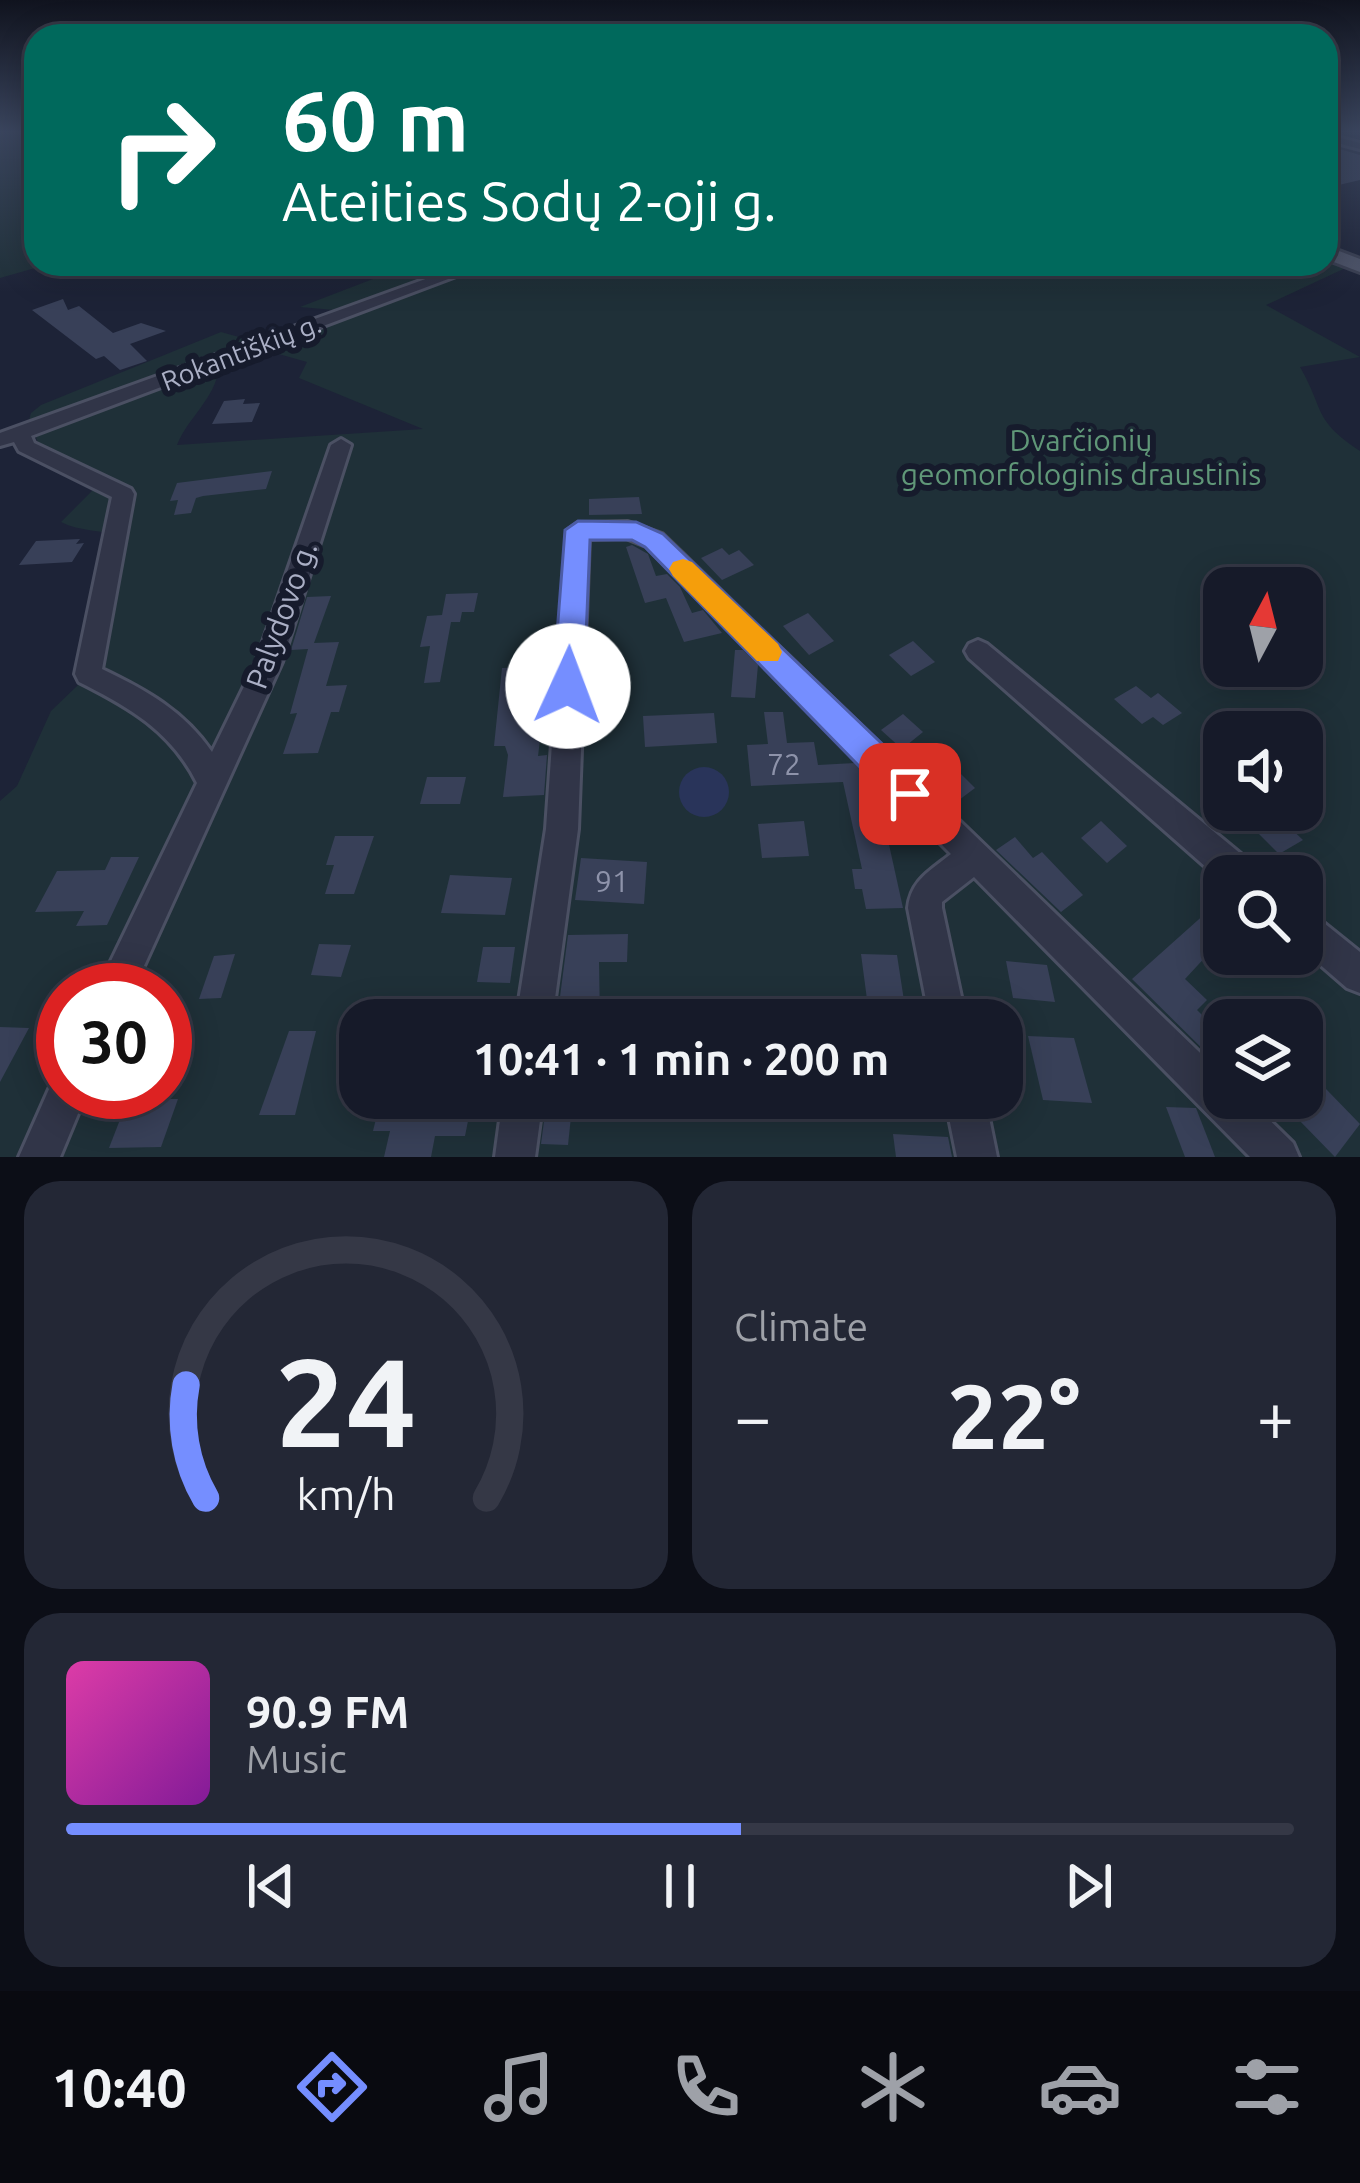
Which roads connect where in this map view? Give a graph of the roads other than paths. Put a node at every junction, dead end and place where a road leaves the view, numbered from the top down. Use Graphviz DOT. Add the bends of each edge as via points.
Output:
graph roads {
  1 [pos="449,276"];
  2 [pos="10,437"];
  3 [pos="341,445"];
  4 [pos="978,651"];
  5 [pos="211,780"];
  6 [pos="1216,855"];
  7 [pos="974,857"];
  8 [pos="1323,944"];
  9 [pos="127,963"];
  10 [pos="1360,975"];
  11 [pos="537,999"];
  12 [pos="944,999"];
  13 [pos="56,1119"];
  14 [pos="520,1119"];
  15 [pos="969,1119"];
  16 [pos="39,1157"];
  17 [pos="515,1157"];
  18 [pos="977,1157"];
  19 [pos="1279,1157"];
  1 -- 2 [label="street, Rokantiškių g."];
  2 -- 5 [label="street" via="122,494 88,674 147,703 193,742"];
  3 -- 5 [label="street, Palydovo g." via="268,662"];
  4 -- 6 [label="street"];
  5 -- 9 [label="street, Palydovo g."];
  7 -- 11 [label="street" via="654,540 628,530 578,530 562,829"];
  7 -- 12 [label="street" via="926,894"];
  7 -- 19 [label="street"];
  8 -- 10 [label="street"];
  13 -- 16 [label="street"];
  14 -- 17 [label="street"];
  15 -- 18 [label="street"];
}
